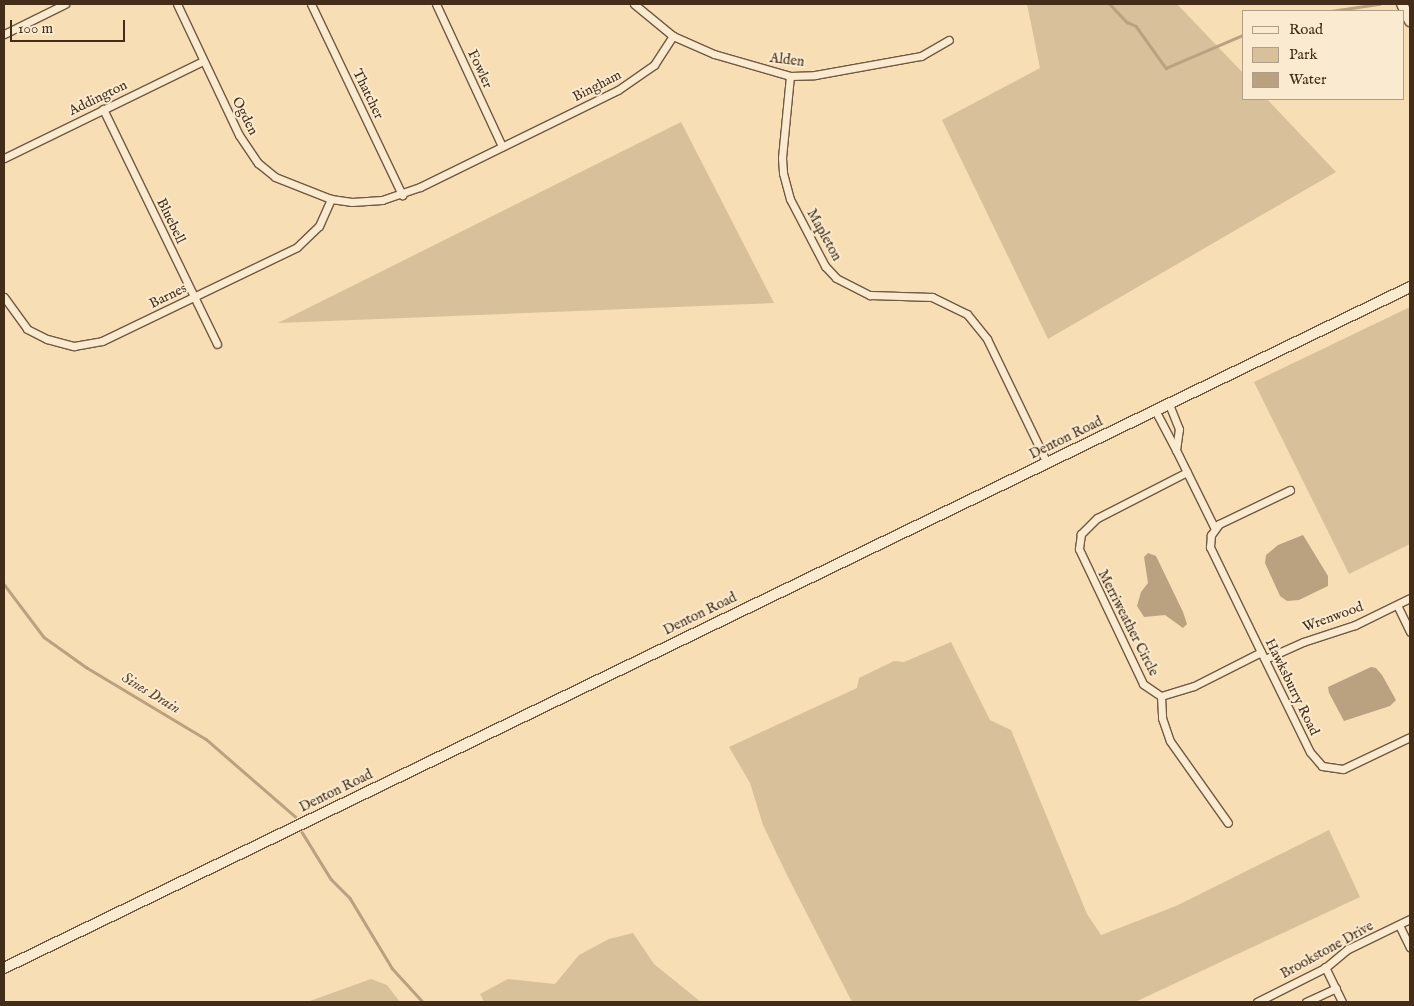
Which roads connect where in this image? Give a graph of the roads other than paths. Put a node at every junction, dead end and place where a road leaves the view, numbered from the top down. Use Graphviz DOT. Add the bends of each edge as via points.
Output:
graph roads {
  1 [pos="65,4"];
  2 [pos="178,4"];
  3 [pos="311,4"];
  4 [pos="436,4"];
  5 [pos="634,4"];
  6 [pos="1402,4"];
  7 [pos="1410,21"];
  8 [pos="4,34"];
  9 [pos="673,36"];
  10 [pos="949,40"];
  11 [pos="204,60"];
  12 [pos="790,76"];
  13 [pos="103,109"];
  14 [pos="502,146"];
  15 [pos="4,158"];
  16 [pos="402,194"];
  17 [pos="331,199"];
  18 [pos="1410,287"];
  19 [pos="4,297"];
  20 [pos="194,297"];
  21 [pos="217,344"];
  22 [pos="1169,404"];
  23 [pos="1155,410"];
  24 [pos="1176,450"];
  25 [pos="1047,463"];
  26 [pos="1186,472"];
  27 [pos="1290,490"];
  28 [pos="1214,527"];
  29 [pos="1410,598"];
  30 [pos="1397,605"];
  31 [pos="1410,632"];
  32 [pos="1261,652"];
  33 [pos="1265,659"];
  34 [pos="1161,696"];
  35 [pos="1410,737"];
  36 [pos="1228,823"];
  37 [pos="1410,919"];
  38 [pos="1399,925"];
  39 [pos="1410,948"];
  40 [pos="1325,967"];
  41 [pos="4,968"];
  42 [pos="1336,988"];
  43 [pos="1256,1002"];
  44 [pos="1306,1002"];
  45 [pos="1342,1002"];
  1 -- 8 [label="street"];
  2 -- 11 [label="street, Ogden"];
  3 -- 16 [label="street, Thatcher"];
  4 -- 14 [label="street, Fowler"];
  5 -- 9 [label="street, Alden"];
  6 -- 7 [label="street"];
  9 -- 12 [label="street, Alden" via="714,54"];
  9 -- 14 [label="street, Bingham" via="657,61 636,80"];
  10 -- 12 [label="street, Alden" via="921,56 821,74"];
  11 -- 13 [label="street, Addington"];
  11 -- 17 [label="street, Ogden" via="240,135 258,163 275,177"];
  12 -- 25 [label="street, Mapleton" via="783,173 790,199 825,266 836,278 870,295 932,297 967,314 988,340"];
  13 -- 15 [label="street, Addington"];
  13 -- 20 [label="street, Bluebell"];
  14 -- 16 [label="street, Bingham"];
  16 -- 17 [label="street, Ogden" via="368,202"];
  17 -- 20 [label="street, Barnes" via="320,226 304,242"];
  18 -- 22 [label="street, Denton Road"];
  19 -- 20 [label="street, Barnes" via="27,329 47,339 74,346 102,341"];
  20 -- 21 [label="street, Bluebell"];
  22 -- 23 [label="street, Denton Road"];
  22 -- 24 [label="street" via="1179,429"];
  23 -- 24 [label="street"];
  23 -- 25 [label="street, Denton Road"];
  24 -- 26 [label="street"];
  25 -- 41 [label="street, Denton Road"];
  26 -- 28 [label="street"];
  26 -- 34 [label="street, Merriweather Circle" via="1096,518 1086,527 1079,542 1080,556 1143,684"];
  27 -- 28 [label="street"];
  28 -- 32 [label="street, Hawksburry Road" via="1210,547"];
  29 -- 30 [label="street, Wrenwood"];
  30 -- 31 [label="street"];
  30 -- 33 [label="street, Wrenwood" via="1355,626 1303,642"];
  32 -- 33 [label="street, Hawksburry Road"];
  32 -- 34 [label="street" via="1186,689"];
  33 -- 35 [label="street, Hawksburry Road" via="1310,752 1322,766 1344,769"];
  34 -- 36 [label="street" via="1162,718 1170,741"];
  37 -- 38 [label="street, Brookstone Drive"];
  38 -- 39 [label="street"];
  38 -- 40 [label="street, Brookstone Drive" via="1348,949"];
  40 -- 42 [label="street"];
  40 -- 43 [label="street, Brookstone Drive"];
  42 -- 44 [label="street"];
  42 -- 45 [label="street"];
}
